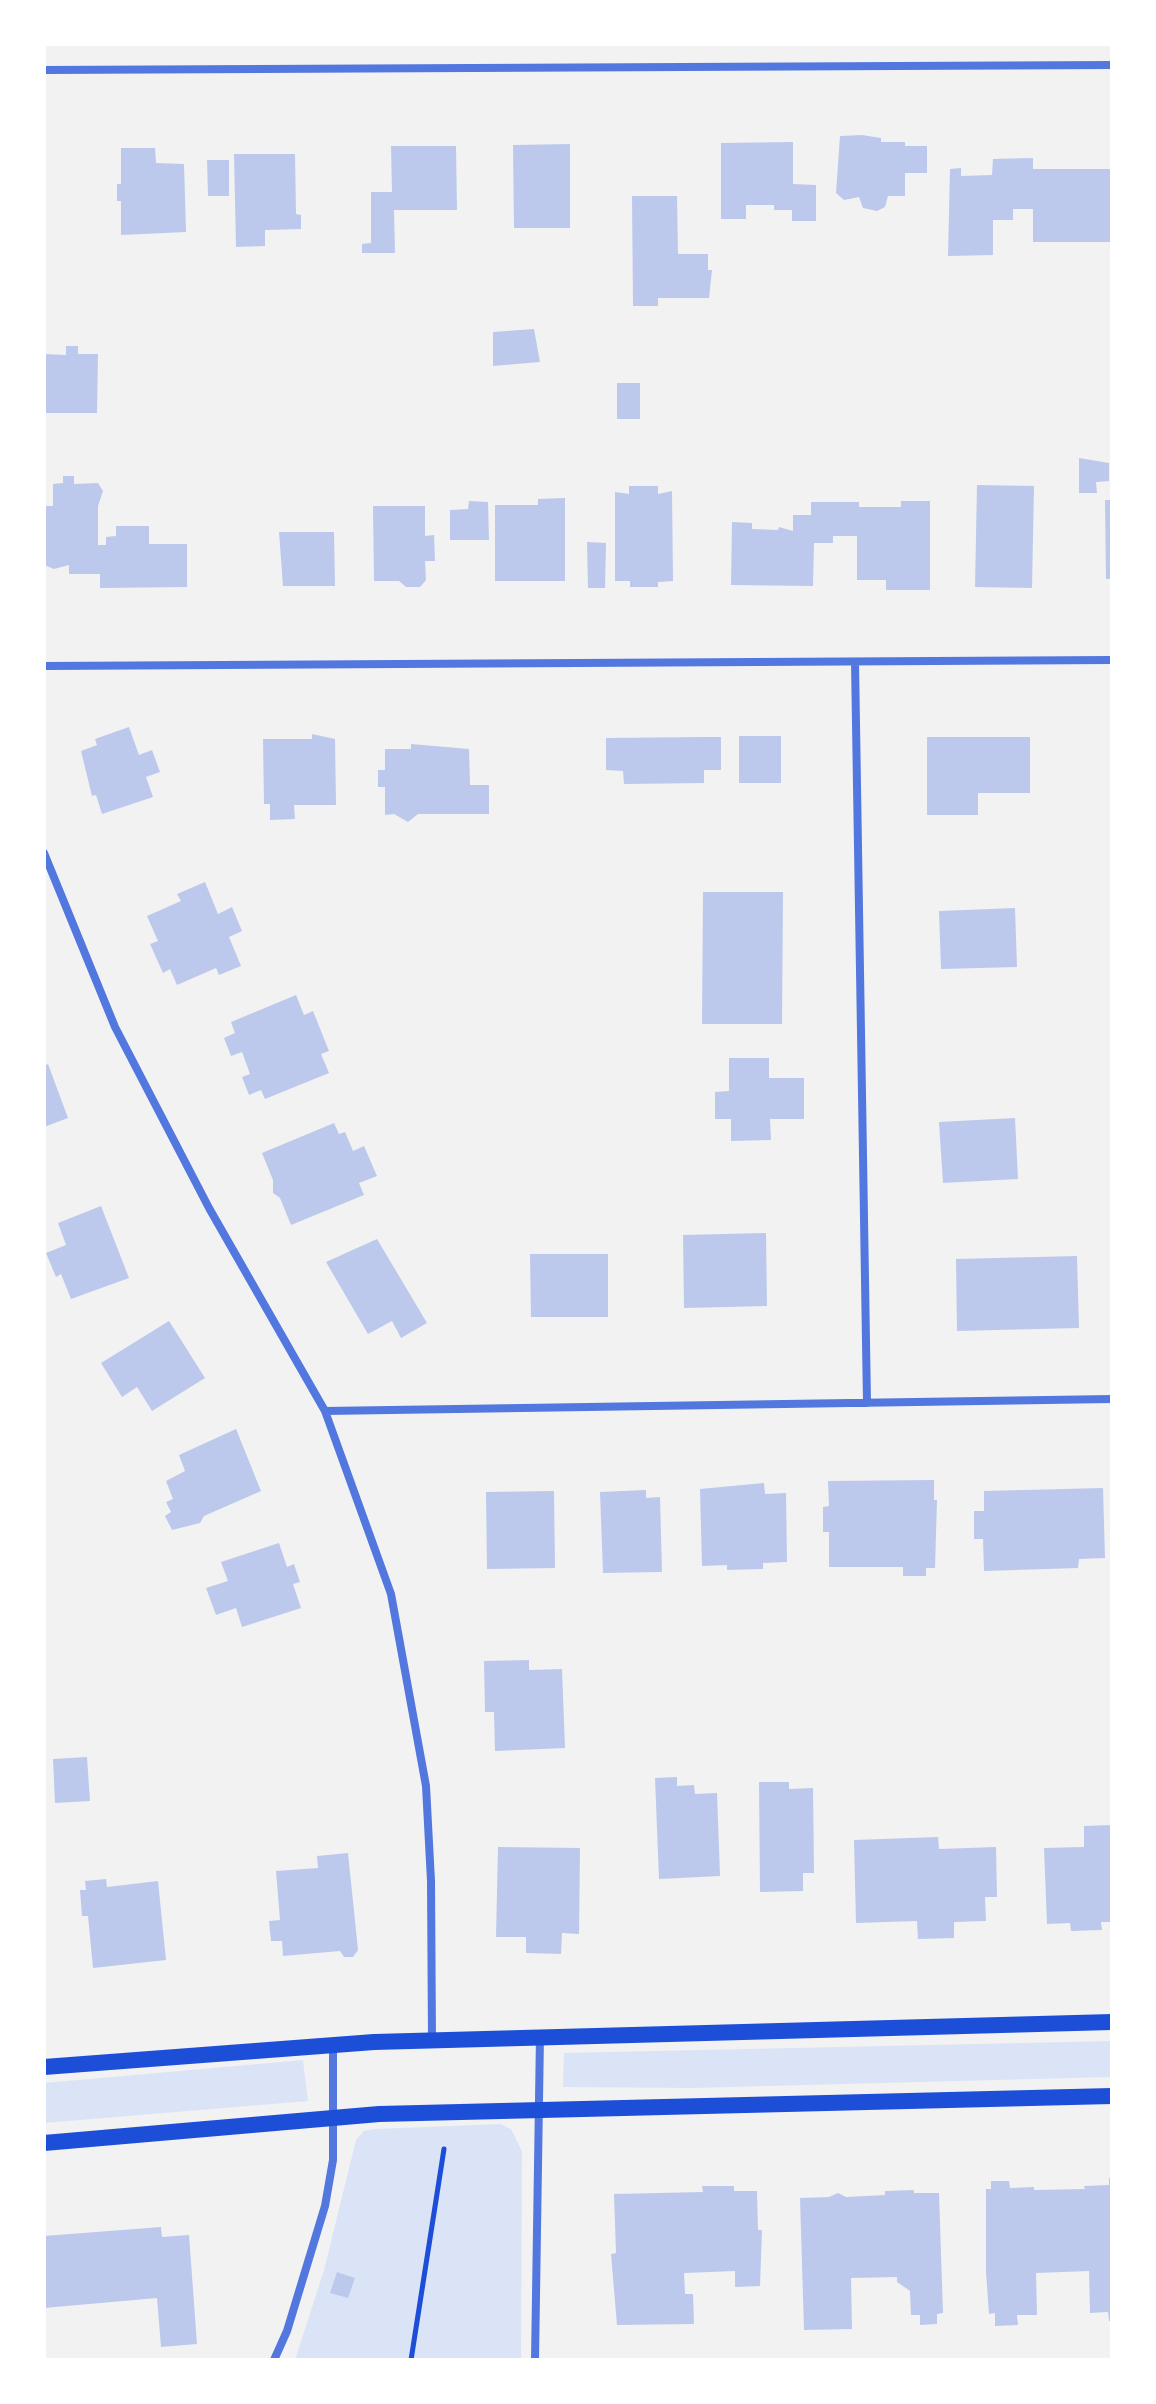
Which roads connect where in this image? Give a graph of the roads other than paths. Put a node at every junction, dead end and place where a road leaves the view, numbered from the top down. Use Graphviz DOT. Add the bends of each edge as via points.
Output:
graph roads {
  1 [pos="1112,65"];
  2 [pos="44,70"];
  3 [pos="1112,660"];
  4 [pos="855,662"];
  5 [pos="44,666"];
  6 [pos="44,853"];
  7 [pos="1112,1399"];
  8 [pos="867,1403"];
  9 [pos="325,1411"];
  10 [pos="1112,2022"];
  11 [pos="540,2036"];
  12 [pos="432,2041"];
  13 [pos="333,2044"];
  14 [pos="44,2067"];
  15 [pos="1112,2096"];
  16 [pos="538,2108"];
  17 [pos="334,2116"];
  18 [pos="44,2143"];
  19 [pos="274,2360"];
  20 [pos="535,2360"];
  1 -- 2 [label="street"];
  3 -- 4 [label="street"];
  4 -- 5 [label="street"];
  4 -- 8 [label="street"];
  6 -- 9 [label="street" via="115,1027 209,1208"];
  7 -- 8 [label="street"];
  8 -- 9 [label="street"];
  9 -- 12 [label="street" via="391,1594 406,1665 426,1786"];
  10 -- 11 [label="main road"];
  11 -- 12 [label="main road"];
  11 -- 16 [label="street"];
  12 -- 13 [label="main road"];
  13 -- 14 [label="main road"];
  13 -- 17 [label="street"];
  15 -- 16 [label="main road"];
  16 -- 17 [label="main road"];
  16 -- 20 [label="street"];
  17 -- 18 [label="main road"];
  17 -- 19 [label="street" via="325,2206"];
}
